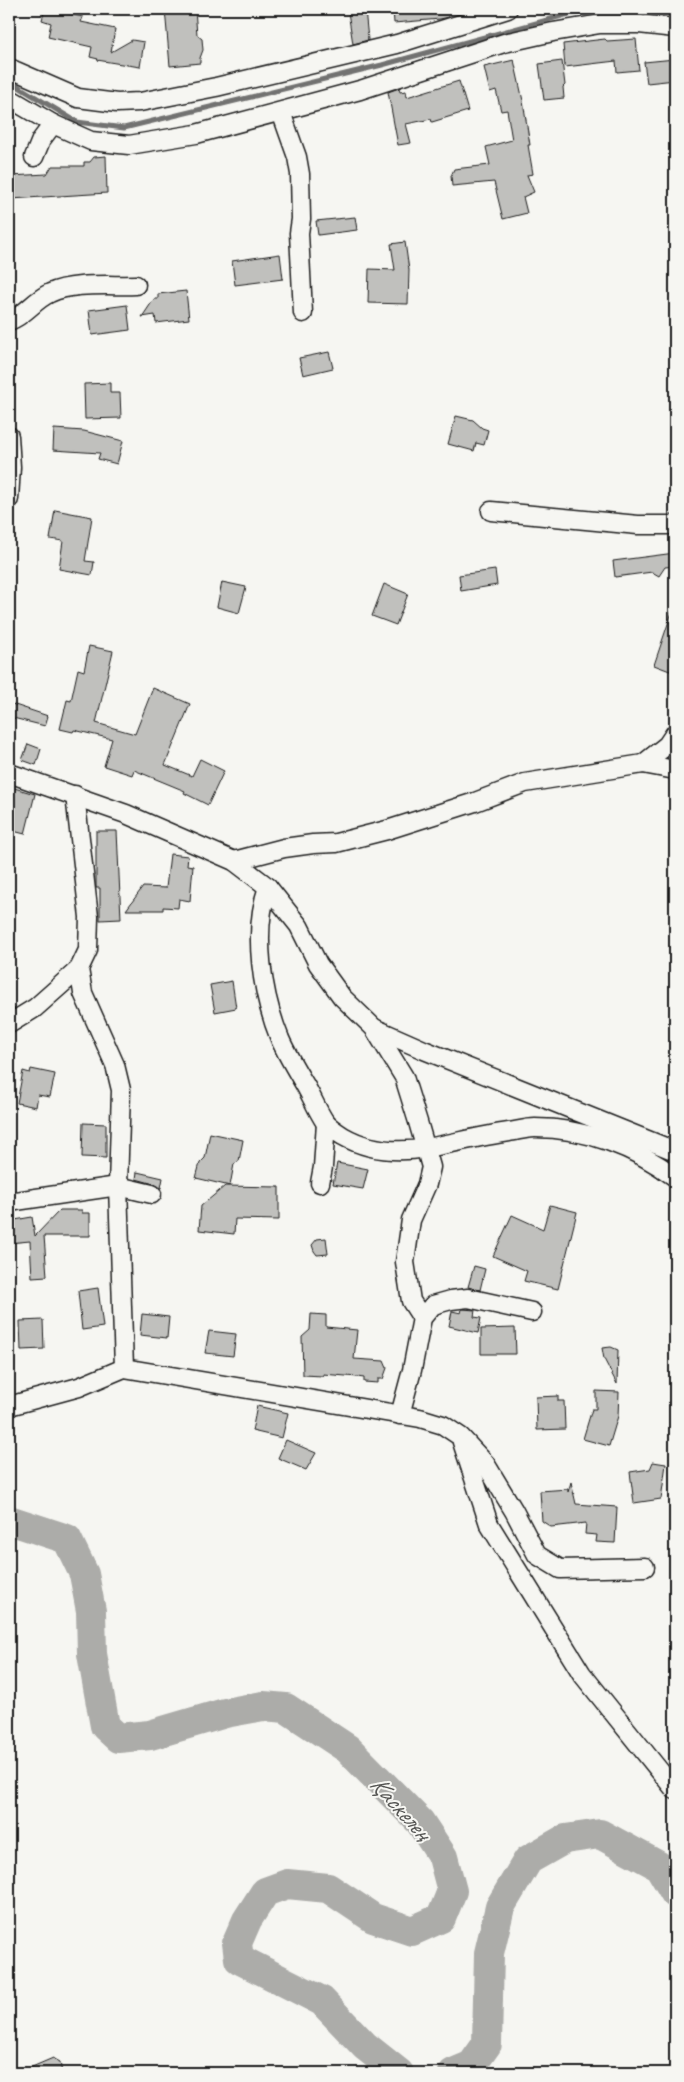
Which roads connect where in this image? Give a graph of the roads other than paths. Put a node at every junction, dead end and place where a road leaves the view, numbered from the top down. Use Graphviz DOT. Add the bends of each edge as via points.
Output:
graph roads {
  1 [pos="508,9"];
  2 [pos="675,28"];
  3 [pos="9,68"];
  4 [pos="9,98"];
  5 [pos="281,112"];
  6 [pos="53,124"];
  7 [pos="34,157"];
  8 [pos="136,285"];
  9 [pos="303,313"];
  10 [pos="9,321"];
  11 [pos="9,436"];
  12 [pos="9,499"];
  13 [pos="491,510"];
  14 [pos="675,525"];
  15 [pos="675,733"];
  16 [pos="643,764"];
  17 [pos="675,770"];
  18 [pos="9,773"];
  19 [pos="75,795"];
  20 [pos="234,861"];
  21 [pos="268,887"];
  22 [pos="78,969"];
  23 [pos="9,1024"];
  24 [pos="374,1028"];
  25 [pos="326,1123"];
  26 [pos="426,1148"];
  27 [pos="675,1151"];
  28 [pos="675,1177"];
  29 [pos="320,1183"];
  30 [pos="118,1186"];
  31 [pos="152,1194"];
  32 [pos="9,1202"];
  33 [pos="532,1312"];
  34 [pos="422,1318"];
  35 [pos="124,1368"];
  36 [pos="9,1406"];
  37 [pos="400,1415"];
  38 [pos="461,1437"];
  39 [pos="645,1567"];
  40 [pos="675,1790"];
  1 -- 3 [label="street" via="397,44 140,102 78,98"];
  2 -- 5 [label="street" via="600,24 553,32 504,43"];
  4 -- 6 [label="street"];
  5 -- 6 [label="street" via="196,134 129,145 91,141"];
  5 -- 9 [label="street" via="300,174"];
  6 -- 7 [label="street"];
  8 -- 10 [label="street" via="66,287 49,293 21,317"];
  11 -- 12 [label="street"];
  13 -- 14 [label="street" via="638,525"];
  15 -- 16 [label="street" via="667,745"];
  16 -- 17 [label="street"];
  16 -- 20 [label="street" via="525,783 387,830 336,843 284,848"];
  18 -- 19 [label="street"];
  19 -- 20 [label="street"];
  19 -- 22 [label="street" via="89,917 88,950"];
  20 -- 21 [label="street"];
  21 -- 24 [label="street" via="299,926 318,964 342,997"];
  21 -- 25 [label="street" via="262,903 260,927 262,970 270,1016 286,1053"];
  22 -- 23 [label="street" via="35,1008"];
  22 -- 30 [label="street" via="83,993 115,1065 121,1090"];
  24 -- 26 [label="street" via="404,1077"];
  24 -- 27 [label="street"];
  25 -- 26 [label="street" via="350,1140 371,1148 399,1151"];
  25 -- 29 [label="street"];
  26 -- 28 [label="street" via="533,1128 563,1130 613,1143 647,1158"];
  26 -- 34 [label="street" via="431,1167 411,1220 405,1262 412,1302"];
  30 -- 31 [label="street"];
  30 -- 32 [label="street"];
  30 -- 35 [label="street"];
  33 -- 34 [label="street" via="468,1298 433,1305"];
  34 -- 37 [label="street"];
  35 -- 36 [label="street" via="79,1388"];
  35 -- 37 [label="street"];
  37 -- 38 [label="street" via="444,1425"];
  38 -- 39 [label="street" via="485,1463 537,1555 560,1569"];
  38 -- 40 [label="street" via="489,1524 582,1674"];
}
